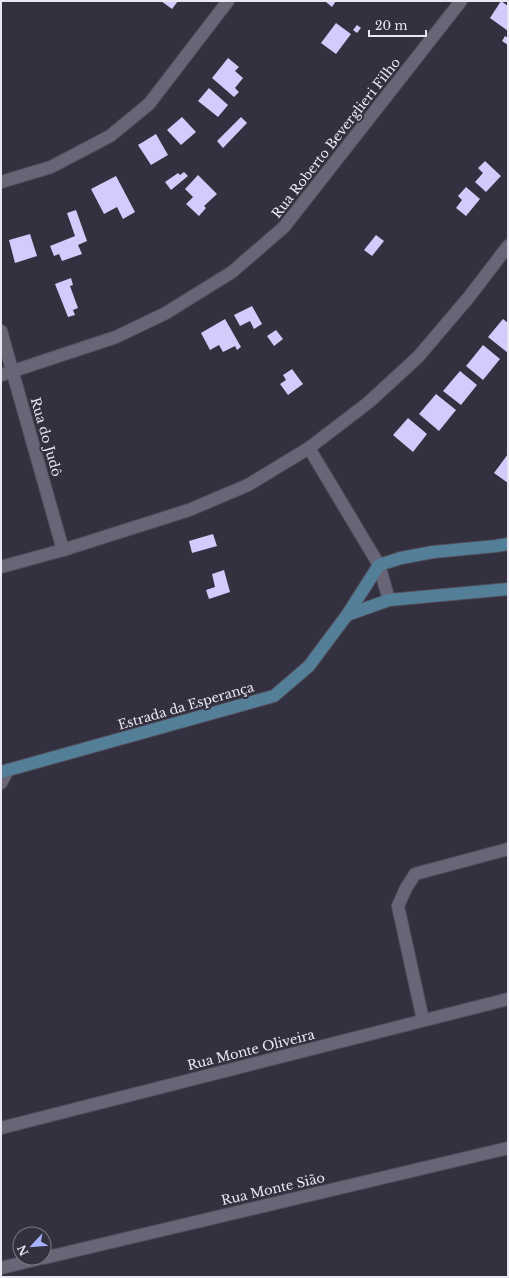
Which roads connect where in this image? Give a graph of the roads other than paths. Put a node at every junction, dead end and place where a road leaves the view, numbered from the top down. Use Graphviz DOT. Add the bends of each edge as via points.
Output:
graph roads {
  1 [pos="228,1"];
  2 [pos="461,1"];
  3 [pos="1,182"];
  4 [pos="508,246"];
  5 [pos="1,331"];
  6 [pos="14,372"];
  7 [pos="1,375"];
  8 [pos="309,448"];
  9 [pos="508,544"];
  10 [pos="63,550"];
  11 [pos="379,565"];
  12 [pos="1,567"];
  13 [pos="508,589"];
  14 [pos="389,600"];
  15 [pos="347,615"];
  16 [pos="4,771"];
  17 [pos="1,783"];
  18 [pos="508,849"];
  19 [pos="508,999"];
  20 [pos="423,1020"];
  21 [pos="1,1128"];
  22 [pos="508,1148"];
  23 [pos="52,1256"];
  24 [pos="12,1266"];
  25 [pos="1,1269"];
  26 [pos="8,1277"];
  1 -- 3 [label="street" via="149,104 110,136 51,167"];
  2 -- 6 [label="street, Rua Roberto Beverglieri Filho" via="284,227 232,272 166,313 116,337"];
  4 -- 8 [label="street" via="418,357 369,402"];
  5 -- 6 [label="street, Rua do Judô"];
  6 -- 7 [label="street, Rua Roberto Beverglieri Filho"];
  6 -- 10 [label="street, Rua do Judô"];
  8 -- 10 [label="street" via="248,485 189,510"];
  8 -- 11 [label="street"];
  9 -- 11 [label="street" via="433,552"];
  10 -- 12 [label="street"];
  11 -- 14 [label="street"];
  11 -- 15 [label="street, Estrada da Esperança"];
  13 -- 14 [label="street"];
  14 -- 15 [label="street"];
  15 -- 16 [label="street, Estrada da Esperança" via="309,666 274,696"];
  16 -- 17 [label="street"];
  18 -- 20 [label="street" via="415,874 406,888 398,906"];
  19 -- 20 [label="street, Rua Monte Oliveira"];
  20 -- 21 [label="street, Rua Monte Oliveira"];
  22 -- 23 [label="street, Rua Monte Sião"];
  24 -- 25 [label="street, Rua Monte Sião"];
  25 -- 26 [label="street"];
}
